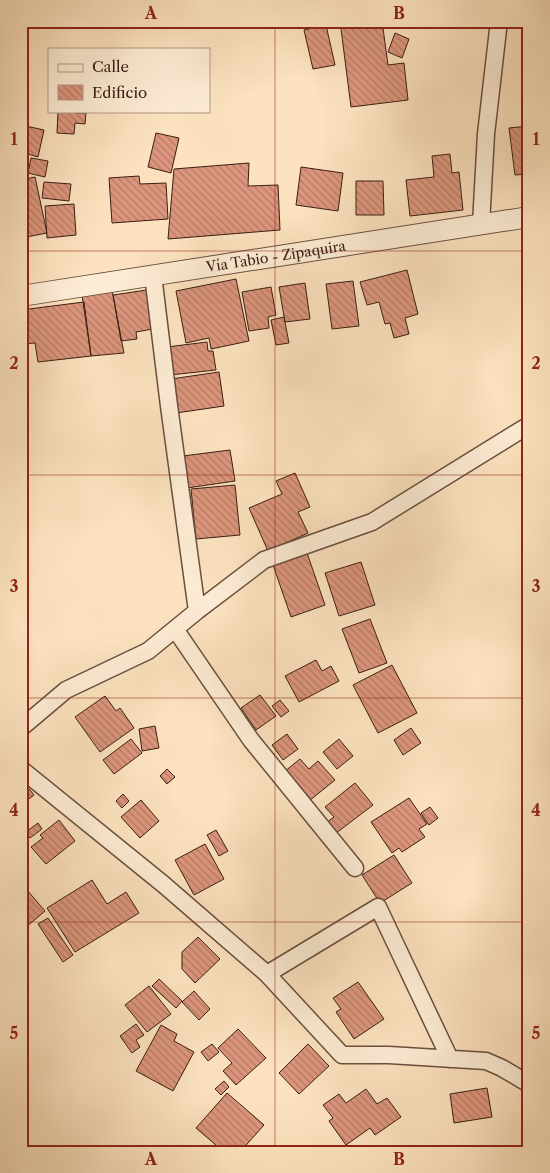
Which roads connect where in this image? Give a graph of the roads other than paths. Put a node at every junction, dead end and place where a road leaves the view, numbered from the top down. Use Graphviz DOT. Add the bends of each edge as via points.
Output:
graph roads {
  1 [pos="499,21"];
  2 [pos="529,217"];
  3 [pos="481,224"];
  4 [pos="153,276"];
  5 [pos="21,296"];
  6 [pos="529,425"];
  7 [pos="196,611"];
  8 [pos="175,629"];
  9 [pos="21,728"];
  10 [pos="21,770"];
  11 [pos="355,868"];
  12 [pos="267,974"];
  13 [pos="450,1059"];
  14 [pos="529,1084"];
  1 -- 3 [label="street" via="486,134"];
  2 -- 3 [label="street, Vía Tabio - Zipaquira"];
  3 -- 4 [label="street, Vía Tabio - Zipaquira"];
  4 -- 5 [label="street, Vía Tabio - Zipaquira"];
  4 -- 7 [label="street"];
  6 -- 7 [label="street" via="372,522 264,560"];
  7 -- 8 [label="street"];
  8 -- 9 [label="street" via="148,651 66,690"];
  8 -- 11 [label="street" via="251,740"];
  10 -- 12 [label="street" via="163,884"];
  12 -- 13 [label="street" via="342,1054"];
  12 -- 13 [label="street" via="378,907"];
  13 -- 14 [label="street" via="486,1061"];
}
